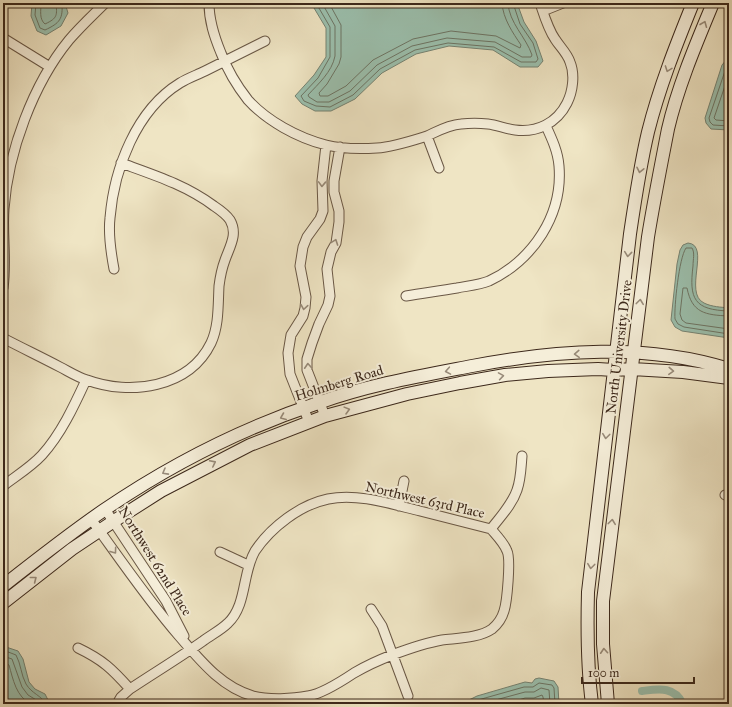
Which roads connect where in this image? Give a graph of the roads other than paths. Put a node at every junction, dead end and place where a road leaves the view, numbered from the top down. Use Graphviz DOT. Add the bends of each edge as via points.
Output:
graph roads {
  1 [pos="105,3"];
  2 [pos="209,3"];
  3 [pos="563,3"];
  4 [pos="693,3"];
  5 [pos="713,3"];
  6 [pos="542,7"];
  7 [pos="3,38"];
  8 [pos="265,42"];
  9 [pos="224,61"];
  10 [pos="50,67"];
  11 [pos="546,126"];
  12 [pos="427,136"];
  13 [pos="326,145"];
  14 [pos="340,147"];
  15 [pos="121,164"];
  16 [pos="439,168"];
  17 [pos="4,240"];
  18 [pos="114,269"];
  19 [pos="3,288"];
  20 [pos="406,296"];
  21 [pos="3,338"];
  22 [pos="616,352"];
  23 [pos="634,352"];
  24 [pos="632,369"];
  25 [pos="729,369"];
  26 [pos="613,370"];
  27 [pos="729,378"];
  28 [pos="86,380"];
  29 [pos="319,402"];
  30 [pos="304,408"];
  31 [pos="325,416"];
  32 [pos="309,422"];
  33 [pos="522,456"];
  34 [pos="404,481"];
  35 [pos="3,486"];
  36 [pos="399,506"];
  37 [pos="105,509"];
  38 [pos="91,519"];
  39 [pos="114,521"];
  40 [pos="491,529"];
  41 [pos="99,531"];
  42 [pos="220,552"];
  43 [pos="248,565"];
  44 [pos="3,586"];
  45 [pos="3,603"];
  46 [pos="371,609"];
  47 [pos="78,648"];
  48 [pos="191,650"];
  49 [pos="393,654"];
  50 [pos="130,689"];
  51 [pos="408,696"];
  52 [pos="310,700"];
  53 [pos="117,704"];
  54 [pos="592,704"];
  55 [pos="608,704"];
  1 -- 10 [label="street" via="69,41"];
  2 -- 9 [label="street" via="212,31"];
  3 -- 6 [label="street"];
  4 -- 22 [label="street, North University Drive, one-way" via="666,73 648,132 637,185"];
  23 -- 5 [label="street, North University Drive, one-way" via="648,236 668,129 683,80"];
  6 -- 11 [label="street" via="555,39 571,62 573,77 567,103 558,116"];
  7 -- 10 [label="street"];
  8 -- 9 [label="street"];
  9 -- 13 [label="street" via="248,100 266,116 285,128"];
  9 -- 15 [label="street" via="180,83 164,96 144,117"];
  10 -- 17 [label="street" via="18,135 4,209"];
  11 -- 12 [label="street" via="515,130 488,124 460,124"];
  11 -- 20 [label="street" via="555,147 559,184 549,222 529,253 488,281"];
  12 -- 14 [label="street" via="378,148"];
  12 -- 16 [label="street"];
  13 -- 14 [label="street"];
  13 -- 30 [label="street, one-way" via="322,181 323,211 303,247 300,266 306,297 305,308 291,335 288,353 290,374"];
  29 -- 14 [label="street, one-way" via="308,370 308,359 330,296 327,269 336,243 339,222 334,181"];
  15 -- 18 [label="street" via="113,192 110,219 110,249"];
  15 -- 28 [label="street" via="168,179 191,190 229,219 234,229 233,240 220,281 217,321 212,342 203,356 188,370 170,380 151,386 108,387"];
  17 -- 19 [label="street"];
  21 -- 28 [label="street"];
  22 -- 23 [label="street, Holmberg Road"];
  22 -- 26 [label="street, North University Drive"];
  22 -- 29 [label="street, Holmberg Road, one-way" via="503,360 403,379"];
  23 -- 24 [label="street, North University Drive"];
  23 -- 25 [label="street, Holmberg Road" via="682,358"];
  24 -- 26 [label="street, Holmberg Road"];
  24 -- 27 [label="street, Holmberg Road, one-way"];
  55 -- 24 [label="street, North University Drive, one-way" via="603,644 603,601"];
  31 -- 26 [label="street, Holmberg Road, one-way" via="407,394 505,375 562,370"];
  26 -- 54 [label="street, North University Drive, one-way" via="588,592 586,640"];
  28 -- 35 [label="street" via="57,436 41,456"];
  29 -- 30 [label="street, Holmberg Road"];
  29 -- 31 [label="street"];
  30 -- 32 [label="street"];
  30 -- 37 [label="street, Holmberg Road, one-way" via="244,432 200,454"];
  31 -- 32 [label="street, Holmberg Road"];
  39 -- 32 [label="street, Holmberg Road, one-way" via="161,491 243,448"];
  33 -- 40 [label="street" via="516,492"];
  34 -- 36 [label="street"];
  36 -- 40 [label="street, Northwest 63rd Place"];
  36 -- 43 [label="street, Northwest 63rd Place" via="349,498 328,499 302,509 267,535"];
  37 -- 38 [label="street, Holmberg Road"];
  37 -- 39 [label="street, Northwest 62nd Place"];
  38 -- 41 [label="street, Northwest 62nd Place"];
  38 -- 44 [label="street, Holmberg Road"];
  39 -- 41 [label="street, Holmberg Road"];
  39 -- 48 [label="street, Northwest 62nd Place" via="166,601"];
  40 -- 49 [label="street, Northwest 62nd Place" via="508,552 504,610 500,620 492,629 478,635 440,641"];
  45 -- 41 [label="street, Holmberg Road, one-way"];
  41 -- 48 [label="street, Northwest 62nd Place, one-way" via="156,609"];
  42 -- 43 [label="street"];
  43 -- 48 [label="street, Northwest 63rd Place" via="237,612 228,624"];
  46 -- 49 [label="street" via="382,626"];
  47 -- 50 [label="street" via="110,667"];
  48 -- 50 [label="street, Northwest 63rd Place"];
  48 -- 52 [label="street, Northwest 62nd Place" via="206,668 236,688 254,696"];
  49 -- 51 [label="street"];
  49 -- 52 [label="street, Northwest 62nd Place" via="374,662"];
  50 -- 53 [label="street, Northwest 63rd Place"];
}
